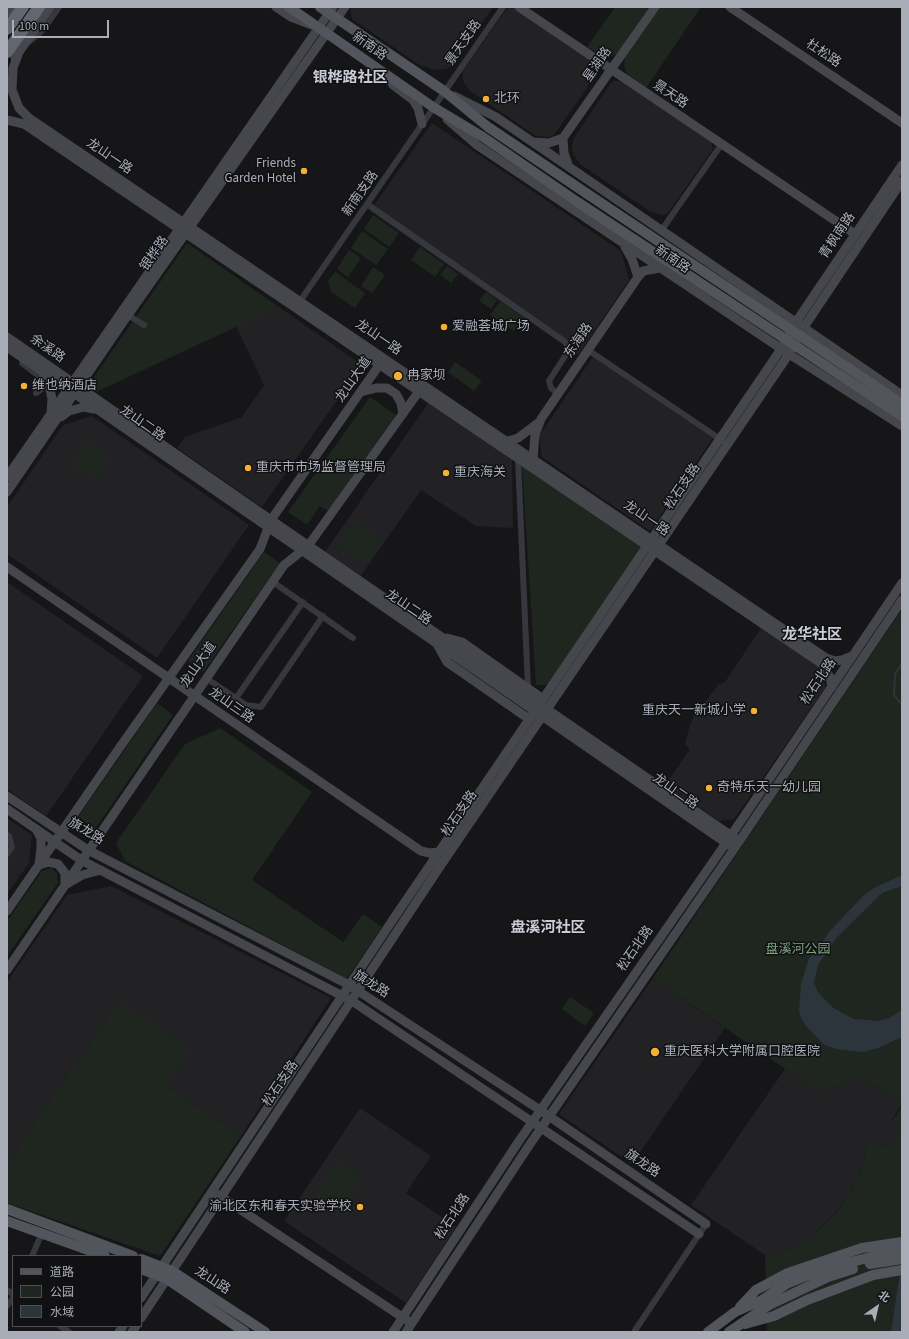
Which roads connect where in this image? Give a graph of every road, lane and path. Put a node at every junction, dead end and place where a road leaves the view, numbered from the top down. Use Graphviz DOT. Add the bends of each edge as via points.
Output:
graph roads {
  1 [pos="11,7"];
  2 [pos="22,7"];
  3 [pos="39,7"];
  4 [pos="50,7"];
  5 [pos="59,7"];
  6 [pos="276,7"];
  7 [pos="289,7"];
  8 [pos="345,7"];
  9 [pos="502,7"];
  10 [pos="519,7"];
  11 [pos="654,7"];
  12 [pos="730,7"];
  13 [pos="330,10"];
  14 [pos="7,12"];
  15 [pos="7,29"];
  16 [pos="323,31"];
  17 [pos="24,46"];
  18 [pos="12,53"];
  19 [pos="7,69"];
  20 [pos="611,70"];
  21 [pos="388,76"];
  22 [pos="444,91"];
  23 [pos="433,107"];
  24 [pos="7,120"];
  25 [pos="902,123"];
  26 [pos="422,124"];
  27 [pos="563,138"];
  28 [pos="533,142"];
  29 [pos="721,145"];
  30 [pos="902,165"];
  31 [pos="570,167"];
  32 [pos="902,181"];
  33 [pos="367,204"];
  34 [pos="184,228"];
  35 [pos="661,231"];
  36 [pos="855,234"];
  37 [pos="621,242"];
  38 [pos="660,268"];
  39 [pos="638,277"];
  40 [pos="297,305"];
  41 [pos="128,315"];
  42 [pos="144,325"];
  43 [pos="800,325"];
  44 [pos="7,337"];
  45 [pos="7,347"];
  46 [pos="588,350"];
  47 [pos="785,352"];
  48 [pos="24,359"];
  49 [pos="382,362"];
  50 [pos="41,370"];
  51 [pos="74,388"];
  52 [pos="421,389"];
  53 [pos="361,392"];
  54 [pos="36,393"];
  55 [pos="558,394"];
  56 [pos="902,395"];
  57 [pos="902,404"];
  58 [pos="98,410"];
  59 [pos="403,414"];
  60 [pos="55,416"];
  61 [pos="902,416"];
  62 [pos="902,426"];
  63 [pos="532,433"];
  64 [pos="508,441"];
  65 [pos="724,441"];
  66 [pos="518,459"];
  67 [pos="533,459"];
  68 [pos="7,477"];
  69 [pos="7,492"];
  70 [pos="269,524"];
  71 [pos="653,545"];
  72 [pos="305,549"];
  73 [pos="7,567"];
  74 [pos="273,582"];
  75 [pos="902,583"];
  76 [pos="902,600"];
  77 [pos="302,602"];
  78 [pos="323,616"];
  79 [pos="353,638"];
  80 [pos="438,640"];
  81 [pos="852,656"];
  82 [pos="168,678"];
  83 [pos="206,678"];
  84 [pos="832,687"];
  85 [pos="528,688"];
  86 [pos="194,695"];
  87 [pos="236,698"];
  88 [pos="541,708"];
  89 [pos="529,719"];
  90 [pos="7,796"];
  91 [pos="7,809"];
  92 [pos="36,829"];
  93 [pos="61,833"];
  94 [pos="7,835"];
  95 [pos="728,839"];
  96 [pos="55,842"];
  97 [pos="736,845"];
  98 [pos="88,850"];
  99 [pos="422,852"];
  100 [pos="439,852"];
  101 [pos="7,854"];
  102 [pos="81,860"];
  103 [pos="38,865"];
  104 [pos="427,868"];
  105 [pos="101,870"];
  106 [pos="65,885"];
  107 [pos="7,911"];
  108 [pos="7,970"];
  109 [pos="349,985"];
  110 [pos="358,991"];
  111 [pos="342,995"];
  112 [pos="352,1001"];
  113 [pos="540,1110"];
  114 [pos="549,1116"];
  115 [pos="532,1121"];
  116 [pos="542,1127"];
  117 [pos="212,1191"];
  118 [pos="221,1197"];
  119 [pos="7,1210"];
  120 [pos="7,1221"];
  121 [pos="706,1224"];
  122 [pos="42,1233"];
  123 [pos="699,1234"];
  124 [pos="902,1242"];
  125 [pos="902,1251"];
  126 [pos="32,1255"];
  127 [pos="102,1255"];
  128 [pos="130,1255"];
  129 [pos="902,1259"];
  130 [pos="142,1260"];
  131 [pos="868,1261"];
  132 [pos="142,1269"];
  133 [pos="902,1270"];
  134 [pos="160,1271"];
  135 [pos="170,1275"];
  136 [pos="142,1297"];
  137 [pos="735,1312"];
  138 [pos="142,1317"];
  139 [pos="403,1317"];
  140 [pos="412,1324"];
  141 [pos="735,1330"];
  142 [pos="245,1332"];
  143 [pos="265,1332"];
  144 [pos="393,1332"];
  145 [pos="406,1332"];
  146 [pos="634,1332"];
  147 [pos="708,1332"];
  1 -- 14 [label="main road"];
  2 -- 15 [label="highway"];
  3 -- 18 [label="highway"];
  4 -- 17 [label="main road"];
  5 -- 17 [label="street" via="43,30"];
  6 -- 16 [label="main road" via="291,18"];
  7 -- 16 [label="main road, 新南路"];
  8 -- 13 [label="main road, 银桦路"];
  9 -- 22 [label="street, 景天支路"];
  10 -- 20 [label="main road, 景天路"];
  11 -- 20 [label="main road, 星湖路"];
  12 -- 25 [label="main road, 杜松路"];
  13 -- 16 [label="main road, 银桦路"];
  13 -- 22 [label="main road, 新南路"];
  16 -- 21 [label="main road, 新南路"];
  16 -- 34 [label="main road, 银桦路"];
  17 -- 18 [label="main road"];
  18 -- 19 [label="main road"];
  18 -- 34 [label="main road, 龙山一路" via="12,90 23,112"];
  20 -- 27 [label="main road, 星湖路"];
  20 -- 29 [label="main road, 景天路"];
  21 -- 23 [label="main road, 新南路"];
  21 -- 26 [label="main road" via="393,86 413,100"];
  22 -- 23 [label="street, 新南支路"];
  22 -- 28 [label="main road, 新南路" via="496,117"];
  22 -- 57 [label="main road, 新南路, bridge" via="488,127"];
  23 -- 26 [label="street, 新南支路"];
  23 -- 37 [label="main road, 新南路" via="477,145"];
  23 -- 61 [label="main road, 新南路, bridge" via="483,137"];
  24 -- 34 [label="main road, 龙山一路" via="24,124"];
  26 -- 33 [label="street, 新南支路"];
  27 -- 28 [label="main road" via="549,143"];
  27 -- 31 [label="main road" via="564,153"];
  28 -- 31 [label="main road, 新南路"];
  29 -- 35 [label="street"];
  29 -- 36 [label="main road, 景天路"];
  30 -- 36 [label="main road, 青枫南路"];
  31 -- 35 [label="main road, 新南路"];
  32 -- 43 [label="main road, 青枫南路"];
  33 -- 40 [label="street, 新南支路"];
  33 -- 55 [label="street" via="564,341 568,346 568,353 549,381 551,388"];
  34 -- 40 [label="main road, 龙山一路"];
  34 -- 41 [label="main road, 银桦路"];
  34 -- 51 [label="main road, 银桦路"];
  35 -- 43 [label="main road, 新南路"];
  36 -- 43 [label="main road, 青枫南路"];
  37 -- 38 [label="main road, 新南路"];
  37 -- 39 [label="main road" via="632,259"];
  38 -- 39 [label="main road" via="643,271"];
  38 -- 47 [label="main road, 新南路"];
  39 -- 46 [label="main road, 东海路"];
  40 -- 49 [label="main road, 龙山一路"];
  41 -- 42 [label="street"];
  41 -- 51 [label="main road, 银桦路"];
  43 -- 47 [label="main road, 松石支路"];
  43 -- 56 [label="main road, 新南路"];
  44 -- 51 [label="main road, 余溪路"];
  45 -- 48 [label="main road, 余溪路"];
  46 -- 55 [label="main road, 东海路"];
  46 -- 65 [label="street"];
  47 -- 62 [label="main road, 新南路"];
  47 -- 65 [label="main road, 松石支路"];
  48 -- 50 [label="main road, 余溪路"];
  48 -- 54 [label="street" via="22,363 43,382 42,389"];
  49 -- 52 [label="main road, 龙山一路"];
  49 -- 53 [label="main road, 龙山大道"];
  50 -- 51 [label="main road, 余溪路"];
  50 -- 60 [label="main road" via="49,384"];
  51 -- 58 [label="main road, 龙山二路"];
  51 -- 60 [label="main road, 银桦路"];
  51 -- 70 [label="main road, 龙山二路"];
  52 -- 59 [label="main road, 龙山大道"];
  52 -- 64 [label="main road, 龙山一路"];
  52 -- 66 [label="main road, 龙山一路"];
  53 -- 59 [label="main road" via="387,388 396,394"];
  53 -- 70 [label="main road, 龙山大道"];
  55 -- 63 [label="main road, 东海路"];
  58 -- 60 [label="main road" via="84,407"];
  58 -- 70 [label="main road, 龙山二路"];
  59 -- 72 [label="main road, 龙山大道"];
  60 -- 68 [label="main road, 银桦路"];
  60 -- 69 [label="main road, 银桦路"];
  63 -- 64 [label="main road, 东海路"];
  63 -- 67 [label="main road"];
  64 -- 67 [label="main road, 龙山一路"];
  65 -- 71 [label="main road, 松石支路"];
  66 -- 71 [label="main road, 龙山一路"];
  66 -- 85 [label="street"];
  67 -- 71 [label="main road, 龙山一路"];
  70 -- 72 [label="main road, 龙山二路"];
  70 -- 82 [label="main road, 龙山大道" via="260,549"];
  71 -- 81 [label="main road, 龙山一路" via="826,658 835,661"];
  71 -- 84 [label="main road, 龙山一路" via="822,664 830,677"];
  71 -- 88 [label="main road, 松石支路"];
  72 -- 74 [label="main road, 龙山大道" via="284,566"];
  72 -- 80 [label="main road, 龙山二路"];
  73 -- 82 [label="main road, 龙山三路"];
  74 -- 77 [label="street"];
  74 -- 83 [label="main road, 龙山大道"];
  75 -- 81 [label="main road, 松石北路"];
  76 -- 97 [label="main road, 松石北路"];
  77 -- 78 [label="street"];
  77 -- 87 [label="street"];
  78 -- 79 [label="street"];
  78 -- 87 [label="street" via="261,707 246,705"];
  80 -- 85 [label="main road" via="462,642"];
  80 -- 88 [label="main road, 龙山二路"];
  80 -- 89 [label="main road" via="447,662"];
  81 -- 84 [label="main road, 松石北路"];
  82 -- 86 [label="main road, 龙山三路"];
  82 -- 93 [label="main road, 龙山大道"];
  83 -- 86 [label="main road, 龙山大道"];
  83 -- 87 [label="street"];
  84 -- 95 [label="main road, 松石北路"];
  85 -- 88 [label="main road"];
  86 -- 98 [label="main road, 龙山大道"];
  86 -- 99 [label="main road, 龙山三路"];
  88 -- 89 [label="main road, 松石支路"];
  88 -- 95 [label="main road, 龙山二路"];
  88 -- 110 [label="main road, 松石支路"];
  89 -- 100 [label="main road, 松石支路"];
  90 -- 93 [label="main road, 旗龙路"];
  91 -- 92 [label="main road"];
  92 -- 96 [label="main road"];
  92 -- 103 [label="main road" via="41,838"];
  93 -- 96 [label="main road, 龙山大道"];
  93 -- 98 [label="main road, 旗龙路"];
  94 -- 101 [label="street" via="12,847"];
  95 -- 97 [label="main road, 龙山二路"];
  95 -- 113 [label="main road, 松石北路"];
  96 -- 102 [label="main road"];
  96 -- 103 [label="main road, 龙山大道"];
  97 -- 114 [label="main road, 松石北路"];
  98 -- 102 [label="main road, 龙山大道"];
  98 -- 109 [label="main road, 旗龙路"];
  99 -- 100 [label="main road"];
  99 -- 104 [label="main road"];
  100 -- 104 [label="main road, 松石支路"];
  102 -- 105 [label="main road"];
  102 -- 106 [label="main road, 龙山大道"];
  103 -- 106 [label="main road" via="48,862 58,864 64,873"];
  103 -- 107 [label="main road, 龙山大道"];
  104 -- 109 [label="main road, 松石支路"];
  105 -- 106 [label="main road" via="82,875"];
  105 -- 111 [label="main road"];
  106 -- 108 [label="main road, 龙山大道"];
  109 -- 110 [label="main road, 旗龙路"];
  109 -- 111 [label="main road, 松石支路"];
  110 -- 112 [label="main road, 松石支路"];
  110 -- 113 [label="main road, 旗龙路"];
  111 -- 112 [label="main road"];
  111 -- 117 [label="main road, 松石支路"];
  112 -- 115 [label="main road"];
  112 -- 118 [label="main road, 松石支路"];
  113 -- 114 [label="main road, 旗龙路"];
  113 -- 115 [label="main road, 松石北路"];
  114 -- 116 [label="main road, 松石北路"];
  114 -- 121 [label="main road, 旗龙路"];
  115 -- 116 [label="main road"];
  115 -- 139 [label="main road, 松石北路"];
  116 -- 123 [label="main road"];
  116 -- 140 [label="main road, 松石北路"];
  117 -- 118 [label="main road"];
  117 -- 134 [label="main road, 松石支路"];
  118 -- 135 [label="main road, 松石支路"];
  118 -- 139 [label="main road"];
  119 -- 128 [label="main road"];
  120 -- 122 [label="main road"];
  121 -- 123 [label="street"];
  122 -- 126 [label="street"];
  122 -- 127 [label="main road"];
  123 -- 146 [label="street"];
  124 -- 137 [label="main road" via="862,1248 788,1273 756,1290"];
  125 -- 131 [label="main road"];
  129 -- 131 [label="main road"];
  130 -- 134 [label="main road, 龙山路"];
  131 -- 137 [label="main road" via="816,1272 788,1283 762,1300"];
  131 -- 141 [label="main road" via="769,1305"];
  132 -- 134 [label="main road, 龙山路"];
  133 -- 141 [label="main road" via="873,1275"];
  134 -- 135 [label="main road, 龙山路"];
  134 -- 136 [label="main road, 松石支路"];
  135 -- 138 [label="main road, 松石支路"];
  135 -- 142 [label="main road, 龙山路"];
  135 -- 143 [label="main road, 龙山路"];
  137 -- 147 [label="main road"];
  139 -- 140 [label="main road"];
  139 -- 144 [label="main road, 松石北路"];
  140 -- 145 [label="main road, 松石北路"];
}
